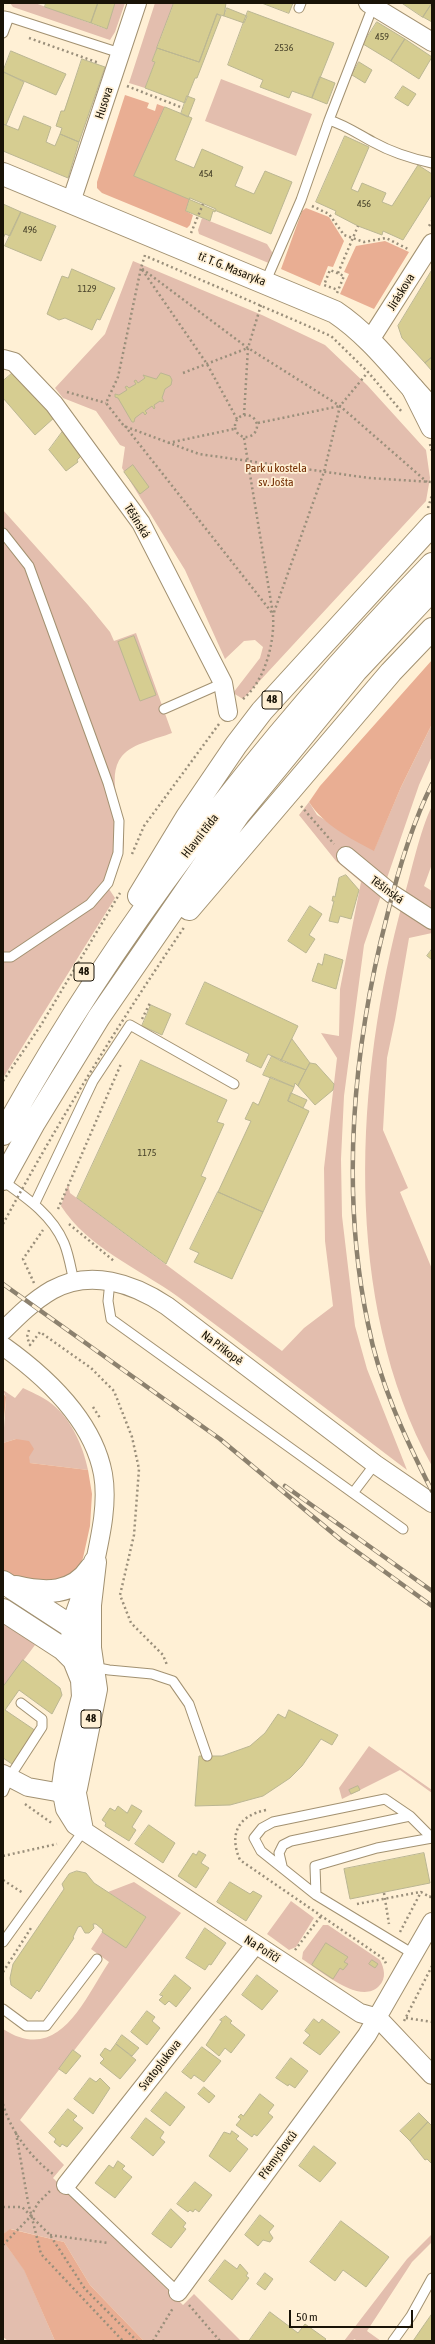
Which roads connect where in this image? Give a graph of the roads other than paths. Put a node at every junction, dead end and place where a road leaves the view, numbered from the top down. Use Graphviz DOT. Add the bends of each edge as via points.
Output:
graph roads {
  1 [pos="136,3"];
  2 [pos="370,4"];
  3 [pos="6,16"];
  4 [pos="4,31"];
  5 [pos="432,42"];
  6 [pos="120,53"];
  7 [pos="328,120"];
  8 [pos="432,163"];
  9 [pos="3,174"];
  10 [pos="71,202"];
  11 [pos="432,243"];
  12 [pos="265,283"];
  13 [pos="370,340"];
  14 [pos="3,359"];
  15 [pos="413,389"];
  16 [pos="432,404"];
  17 [pos="432,409"];
  18 [pos="429,433"];
  19 [pos="432,525"];
  20 [pos="3,533"];
  21 [pos="432,564"];
  22 [pos="432,590"];
  23 [pos="432,629"];
  24 [pos="223,683"];
  25 [pos="164,709"];
  26 [pos="228,712"];
  27 [pos="346,856"];
  28 [pos="137,895"];
  29 [pos="432,920"];
  30 [pos="177,921"];
  31 [pos="3,958"];
  32 [pos="234,1084"];
  33 [pos="3,1134"];
  34 [pos="3,1180"];
  35 [pos="35,1203"];
  36 [pos="110,1281"];
  37 [pos="74,1282"];
  38 [pos="3,1331"];
  39 [pos="3,1346"];
  40 [pos="375,1464"];
  41 [pos="353,1493"];
  42 [pos="430,1502"];
  43 [pos="403,1529"];
  44 [pos="94,1562"];
  45 [pos="7,1584"];
  46 [pos="90,1605"];
  47 [pos="3,1610"];
  48 [pos="72,1627"];
  49 [pos="42,1635"];
  50 [pos="86,1658"];
  51 [pos="22,1703"];
  52 [pos="207,1756"];
  53 [pos="5,1784"];
  54 [pos="69,1790"];
  55 [pos="410,1816"];
  56 [pos="80,1835"];
  57 [pos="432,1838"];
  58 [pos="282,1866"];
  59 [pos="316,1895"];
  60 [pos="432,1922"];
  61 [pos="3,1942"];
  62 [pos="255,1945"];
  63 [pos="415,1955"];
  64 [pos="97,1959"];
  65 [pos="3,2009"];
  66 [pos="378,2018"];
  67 [pos="432,2075"];
  68 [pos="59,2182"];
  69 [pos="432,2278"];
  70 [pos="178,2292"];
  71 [pos="393,2341"];
  1 -- 6 [label="street, Husova"];
  2 -- 5 [label="street"];
  2 -- 7 [label="lane"];
  3 -- 4 [label="lane"];
  3 -- 6 [label="lane"];
  6 -- 10 [label="street, Husova"];
  7 -- 8 [label="lane" via="343,124 375,143"];
  7 -- 12 [label="lane" via="301,200"];
  9 -- 10 [label="main road, tř. T. G. Masaryka"];
  10 -- 12 [label="main road, tř. T. G. Masaryka"];
  11 -- 13 [label="street, Jiráskova"];
  12 -- 13 [label="main road, tř. T. G. Masaryka" via="335,312"];
  13 -- 15 [label="main road, tř. T. G. Masaryka"];
  14 -- 24 [label="street, Těšínská" via="14,362 54,404 141,523"];
  15 -- 16 [label="main road"];
  15 -- 17 [label="main road, tř. T. G. Masaryka"];
  15 -- 18 [label="main road"];
  19 -- 28 [label="main road, 48" via="262,711 186,817"];
  20 -- 31 [label="lane" via="29,566 108,783 119,821 118,853 108,883 90,904 11,957"];
  21 -- 28 [label="main road, Hlavní třída / 48"];
  22 -- 30 [label="main road" via="356,671 239,814"];
  23 -- 30 [label="main road" via="391,672"];
  24 -- 25 [label="lane"];
  24 -- 26 [label="street, Těšínská"];
  27 -- 29 [label="street, Těšínská" via="392,894"];
  28 -- 33 [label="main road, 48" via="67,1000 47,1058"];
  30 -- 34 [label="main road" via="106,1027 66,1070"];
  32 -- 35 [label="lane" via="130,1025 94,1081"];
  34 -- 35 [label="lane"];
  35 -- 37 [label="lane" via="64,1243"];
  36 -- 37 [label="street, Na Příkopě"];
  36 -- 40 [label="street, Na Příkopě" via="145,1292 167,1306"];
  36 -- 41 [label="lane" via="108,1301 111,1319"];
  37 -- 38 [label="street, Na Příkopě" via="53,1290 38,1300"];
  39 -- 44 [label="street" via="52,1387 78,1419 95,1450 103,1474 103,1490 102,1519"];
  40 -- 41 [label="lane"];
  40 -- 42 [label="street, Na Příkopě"];
  41 -- 43 [label="lane"];
  44 -- 45 [label="main road" via="83,1579 62,1590 41,1592"];
  44 -- 46 [label="main road, 48"];
  44 -- 48 [label="main road"];
  45 -- 48 [label="main road"];
  46 -- 48 [label="main road"];
  46 -- 50 [label="main road, 48"];
  47 -- 49 [label="main road"];
  48 -- 49 [label="main road" via="58,1634"];
  48 -- 50 [label="main road"];
  49 -- 50 [label="main road" via="63,1649"];
  50 -- 52 [label="lane" via="173,1681 189,1704"];
  50 -- 54 [label="main road, 48" via="96,1688 78,1772"];
  51 -- 53 [label="lane" via="42,1719 42,1727"];
  53 -- 54 [label="street"];
  54 -- 56 [label="street"];
  55 -- 57 [label="lane"];
  55 -- 58 [label="lane" via="283,1845 279,1853"];
  55 -- 58 [label="lane" via="385,1799 273,1822 262,1828 254,1838 262,1851"];
  56 -- 61 [label="lane"];
  56 -- 62 [label="street, Na Poříčí"];
  57 -- 59 [label="lane" via="377,1848 315,1866"];
  58 -- 59 [label="lane"];
  59 -- 63 [label="lane"];
  60 -- 63 [label="street, Přemyslovců"];
  62 -- 66 [label="street, Na Poříčí" via="360,2013"];
  62 -- 68 [label="street, Svatoplukova"];
  63 -- 66 [label="street, Přemyslovců"];
  64 -- 65 [label="lane" via="46,2026 26,2026"];
  66 -- 67 [label="street"];
  66 -- 70 [label="street, Přemyslovců"];
  68 -- 70 [label="lane"];
  69 -- 71 [label="lane" via="411,2316"];
}
